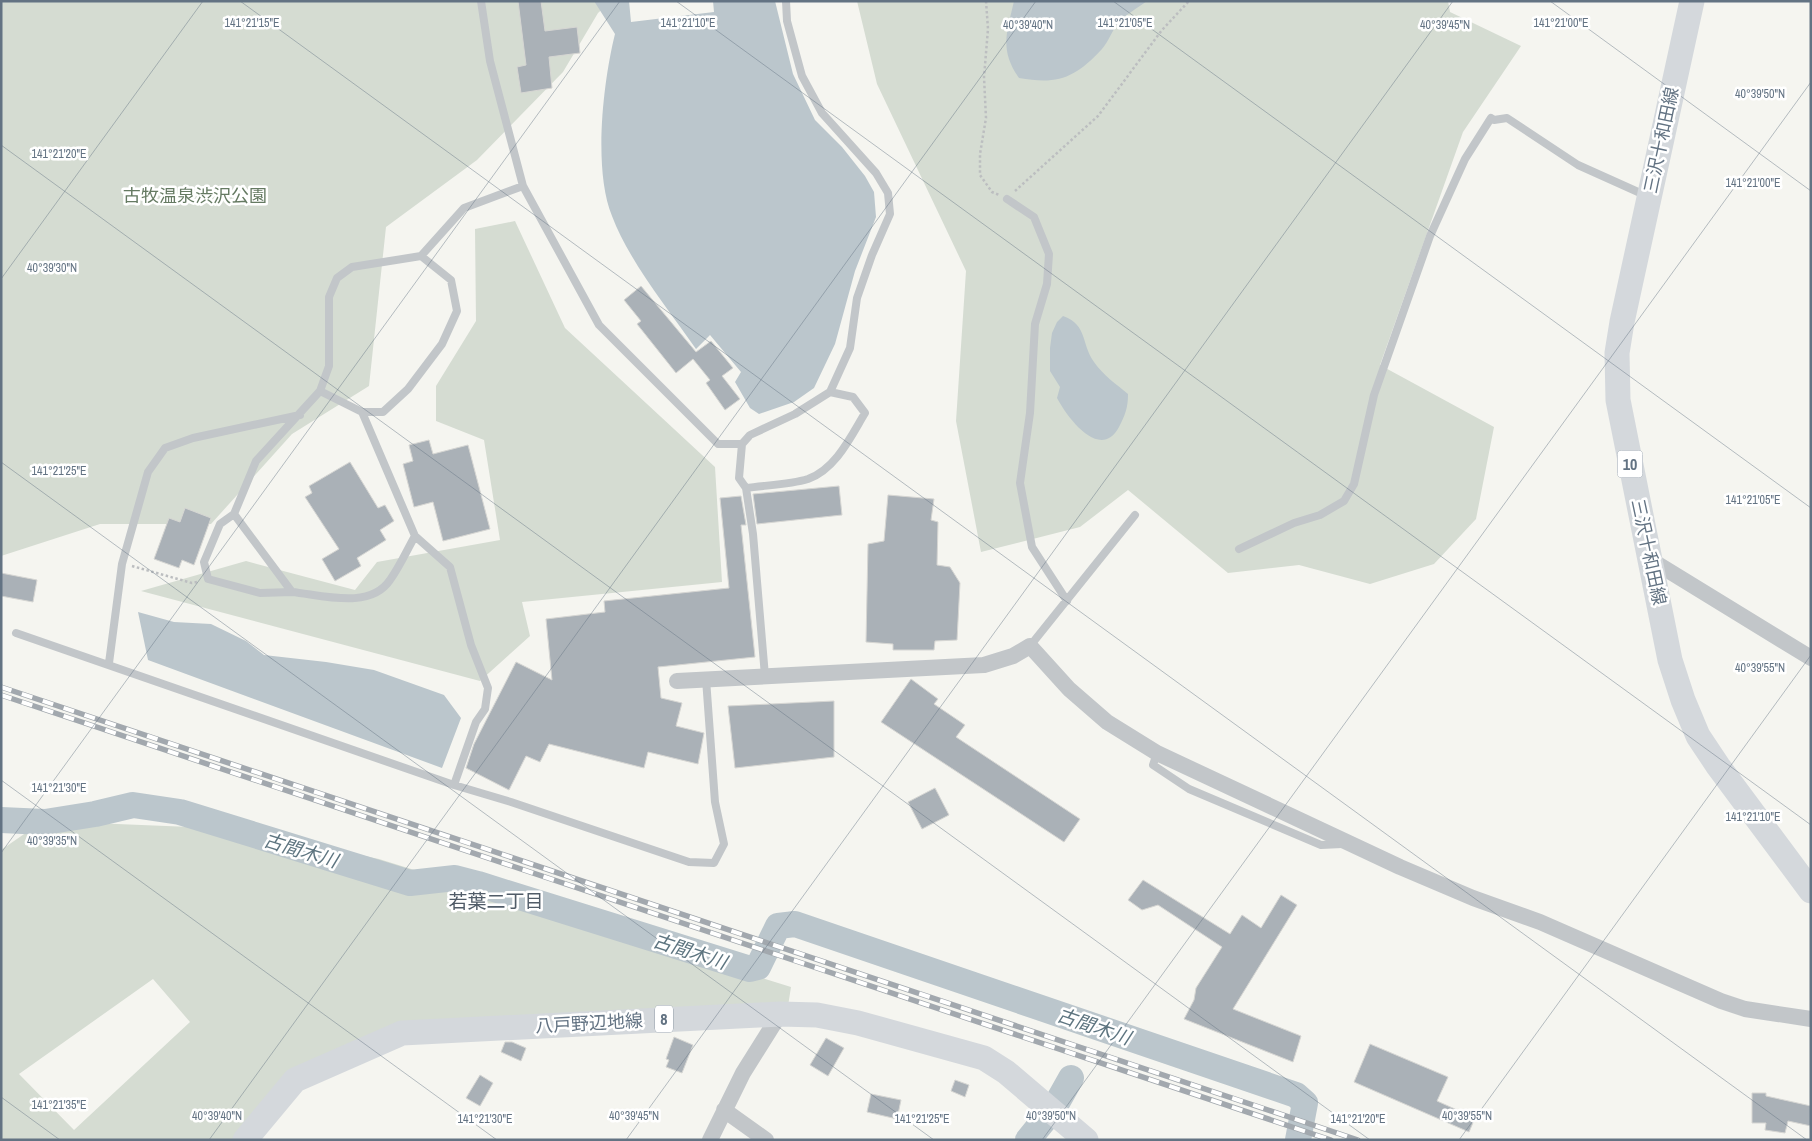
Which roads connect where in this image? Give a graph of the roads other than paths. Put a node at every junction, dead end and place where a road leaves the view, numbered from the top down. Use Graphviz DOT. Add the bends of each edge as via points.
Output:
graph roads {
  1 [pos="481,1"];
  2 [pos="786,1"];
  3 [pos="1692,1"];
  4 [pos="523,186"];
  5 [pos="1649,197"];
  6 [pos="1007,199"];
  7 [pos="421,256"];
  8 [pos="320,391"];
  9 [pos="830,392"];
  10 [pos="362,412"];
  11 [pos="300,414"];
  12 [pos="742,444"];
  13 [pos="746,488"];
  14 [pos="234,514"];
  15 [pos="1135,514"];
  16 [pos="416,536"];
  17 [pos="1239,549"];
  18 [pos="1651,560"];
  19 [pos="292,592"];
  20 [pos="1067,601"];
  21 [pos="16,633"];
  22 [pos="1030,646"];
  23 [pos="1811,658"];
  24 [pos="109,663"];
  25 [pos="765,676"];
  26 [pos="706,679"];
  27 [pos="676,681"];
  28 [pos="454,785"];
  29 [pos="1811,891"];
  30 [pos="780,1014"];
  31 [pos="1811,1019"];
  32 [pos="724,1110"];
  33 [pos="245,1140"];
  34 [pos="710,1140"];
  35 [pos="766,1140"];
  36 [pos="1086,1140"];
  1 -- 4 [label="lane" via="490,61"];
  2 -- 9 [label="lane" via="802,76 822,113 876,173 888,193 890,214 857,298 850,348"];
  3 -- 5 [label="main road, 三沢十和田線 / 10"];
  4 -- 7 [label="lane" via="464,208"];
  4 -- 12 [label="lane" via="599,325 718,444"];
  5 -- 17 [label="lane" via="1578,165 1507,118 1491,118 1466,159 1430,236 1374,395 1354,484 1344,501 1320,515"];
  5 -- 18 [label="main road, 三沢十和田線 / 10" via="1622,322 1616,380 1622,424"];
  6 -- 20 [label="lane" via="1034,218 1049,254 1047,284 1036,324 1030,413 1020,483 1032,547"];
  7 -- 8 [label="lane" via="352,267 337,278 329,297 329,366"];
  7 -- 10 [label="lane" via="451,280 457,311 442,344 408,390 383,412"];
  8 -- 10 [label="lane"];
  8 -- 11 [label="lane"];
  9 -- 12 [label="lane" via="795,414 750,435"];
  9 -- 13 [label="lane" via="853,397 865,412 830,465 808,479"];
  10 -- 16 [label="lane"];
  11 -- 14 [label="lane" via="256,461"];
  11 -- 24 [label="lane" via="193,438 165,448 148,472 122,564"];
  12 -- 13 [label="lane" via="739,478"];
  13 -- 25 [label="lane"];
  14 -- 19 [label="lane"];
  14 -- 19 [label="lane" via="220,524 204,562 208,579 260,593"];
  15 -- 20 [label="lane"];
  16 -- 19 [label="lane" via="390,581 378,593 349,599"];
  16 -- 28 [label="lane" via="450,567 471,645 488,688 485,709 476,722"];
  18 -- 23 [label="street"];
  18 -- 29 [label="main road, 三沢十和田線 / 10" via="1670,660 1698,736"];
  20 -- 22 [label="lane"];
  21 -- 24 [label="lane"];
  22 -- 25 [label="street" via="1013,656 984,665"];
  22 -- 31 [label="street" via="1069,689 1107,722 1157,754 1473,898 1540,922 1722,1000 1745,1009"];
  24 -- 28 [label="lane"];
  25 -- 26 [label="street"];
  26 -- 27 [label="street"];
  26 -- 28 [label="lane" via="715,802 724,844 714,863 689,862"];
  30 -- 32 [label="street"];
  30 -- 33 [label="main road, 八戸野辺地線 / 8" via="402,1033 295,1080"];
  30 -- 36 [label="main road, 八戸野辺地線 / 8" via="858,1023 984,1058 1006,1072"];
  32 -- 34 [label="street"];
  32 -- 35 [label="street"];
}
